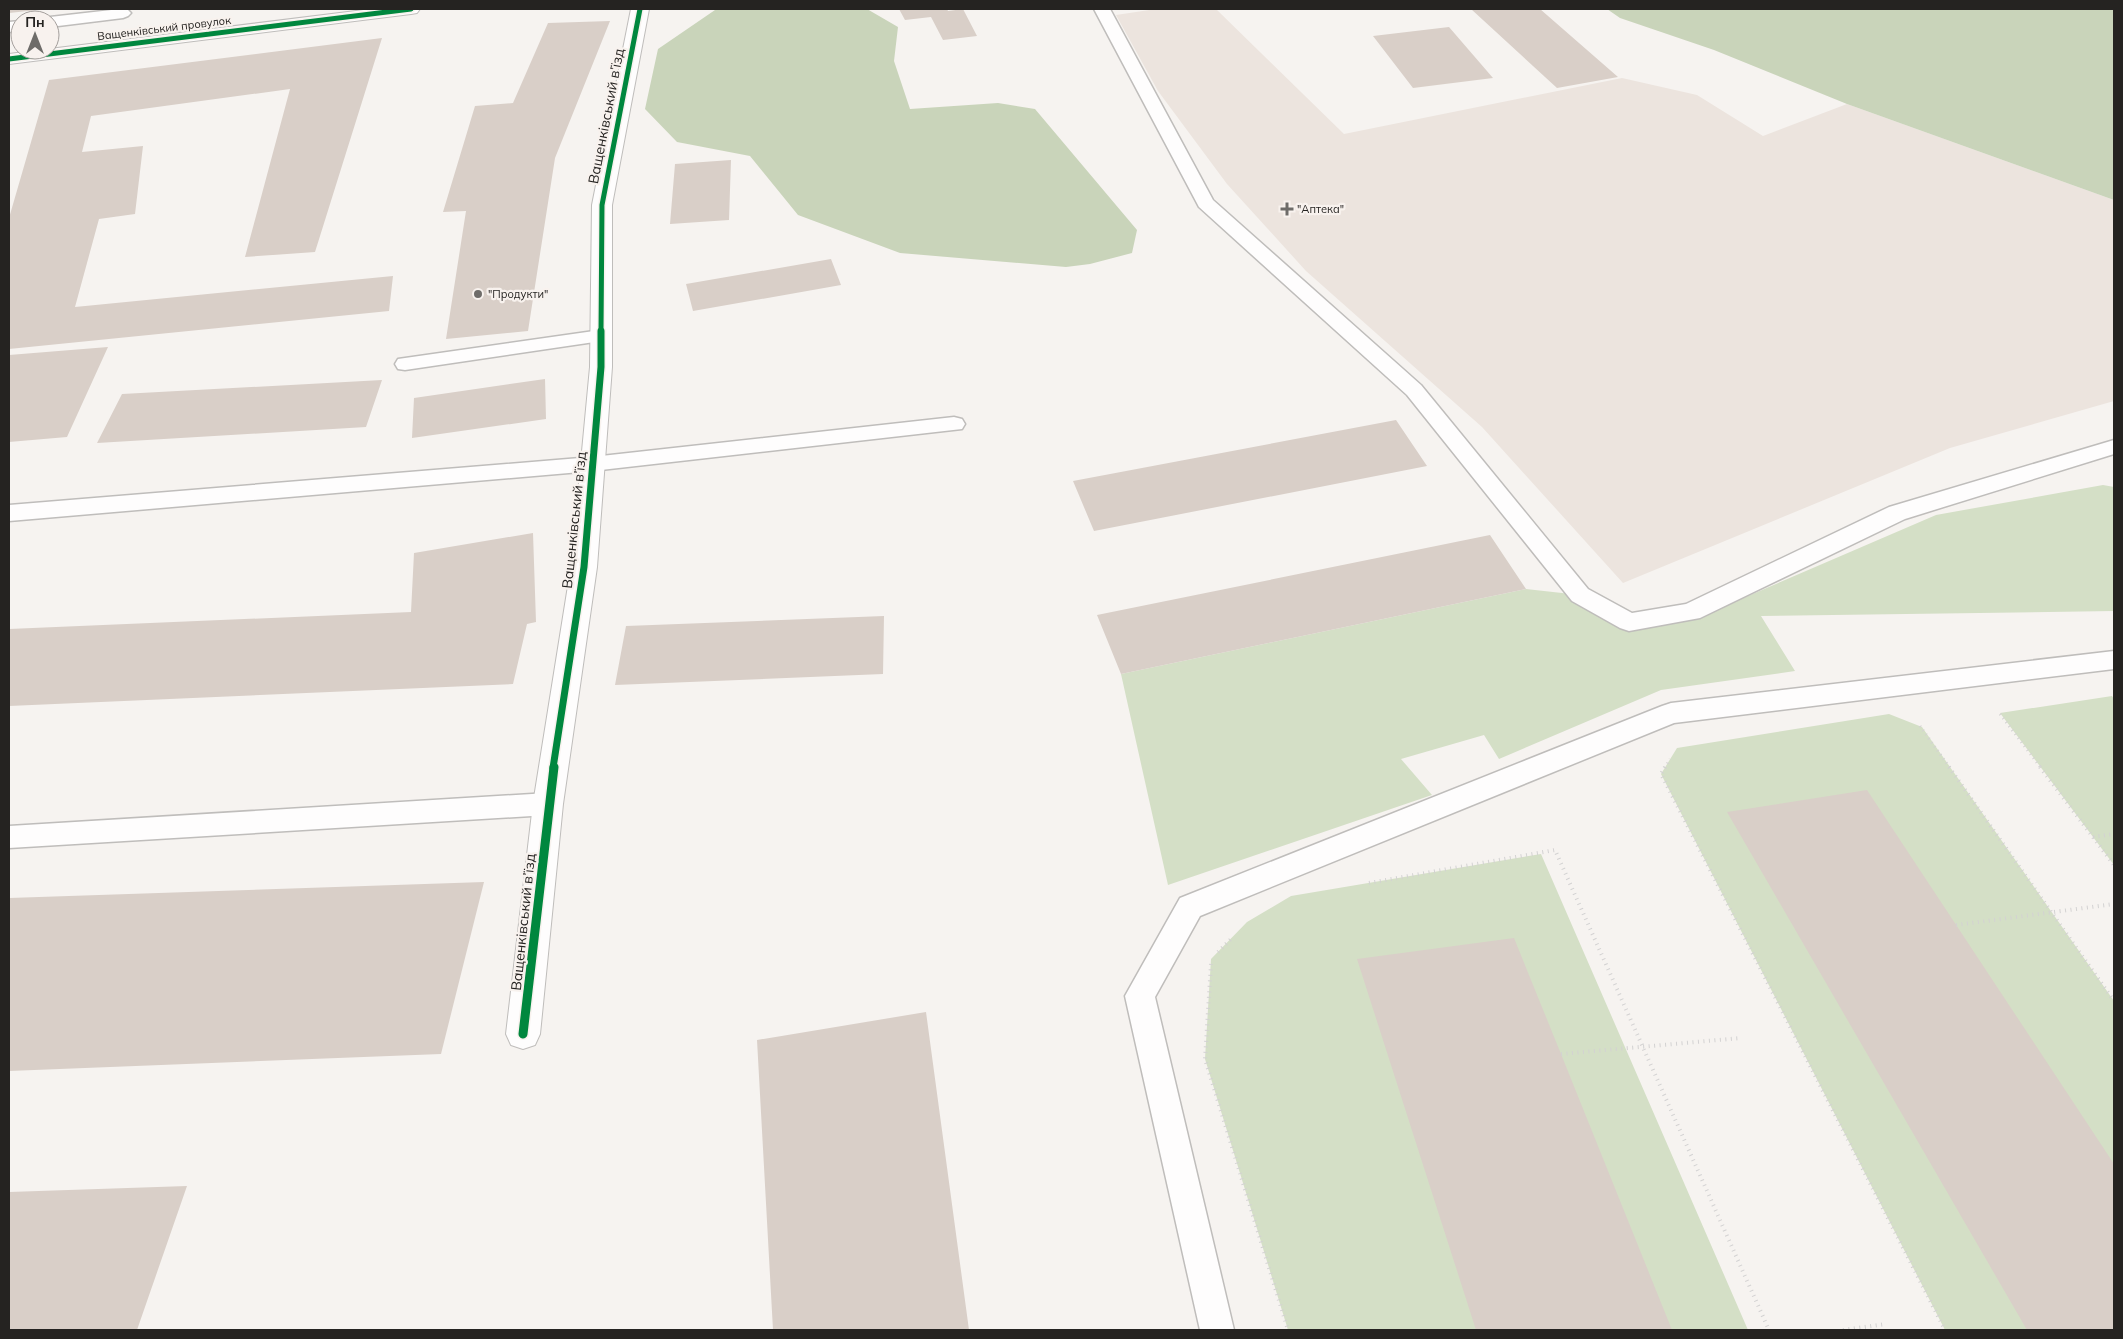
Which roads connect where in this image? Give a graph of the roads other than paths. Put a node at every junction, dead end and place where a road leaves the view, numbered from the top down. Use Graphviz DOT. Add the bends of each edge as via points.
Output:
graph roads {
  1 [pos="411,9"];
  2 [pos="640,9"];
  3 [pos="1102,9"];
  4 [pos="123,13"];
  5 [pos="60,21"];
  6 [pos="9,59"];
  7 [pos="601,336"];
  8 [pos="404,364"];
  9 [pos="954,424"];
  10 [pos="2114,447"];
  11 [pos="592,464"];
  12 [pos="9,513"];
  13 [pos="2114,660"];
  14 [pos="548,804"];
  15 [pos="9,837"];
  16 [pos="522,1034"];
  17 [pos="1217,1330"];
  1 -- 6 [label="street, Ващенківський провулок"];
  2 -- 7 [label="street, Ващенківський в’їзд" via="602,205"];
  3 -- 10 [label="lane" via="1205,203 1414,390 1580,595 1629,622 1691,612 1896,513"];
  4 -- 5 [label="lane"];
  7 -- 8 [label="lane"];
  7 -- 11 [label="street, Ващенківський в’їзд"];
  9 -- 11 [label="lane"];
  11 -- 12 [label="lane"];
  11 -- 14 [label="street, Ващенківський в’їзд" via="584,567"];
  13 -- 17 [label="lane" via="1671,713 1190,908 1140,996"];
  14 -- 15 [label="lane"];
  14 -- 16 [label="street, Ващенківський в’їзд"];
}
